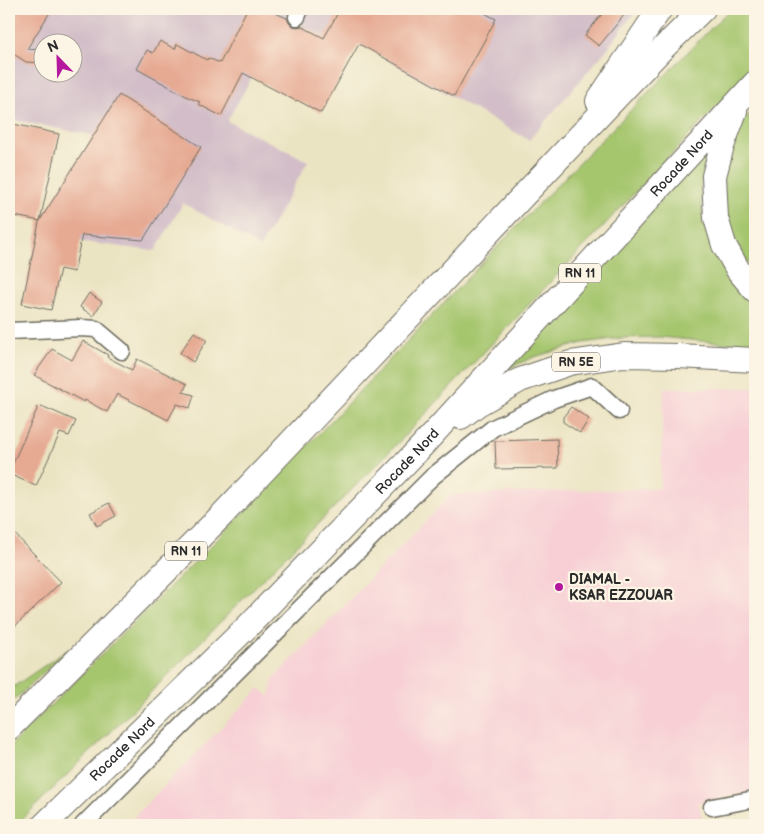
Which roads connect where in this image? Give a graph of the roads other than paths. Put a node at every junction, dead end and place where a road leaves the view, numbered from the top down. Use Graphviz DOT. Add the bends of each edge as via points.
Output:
graph roads {
  1 [pos="660,9"];
  2 [pos="703,9"];
  3 [pos="747,91"];
  4 [pos="561,156"];
  5 [pos="755,290"];
  6 [pos="9,331"];
  7 [pos="122,351"];
  8 [pos="755,360"];
  9 [pos="619,411"];
  10 [pos="420,448"];
  11 [pos="9,728"];
  12 [pos="755,799"];
  13 [pos="712,807"];
  14 [pos="44,825"];
  15 [pos="83,825"];
  1 -- 4 [label="highway"];
  2 -- 4 [label="highway, RN 11"];
  3 -- 5 [label="highway" via="722,146 714,176 716,218 724,245 738,270"];
  3 -- 10 [label="highway, Rocade Nord / RN 11"];
  4 -- 11 [label="highway, RN 11" via="220,516"];
  6 -- 7 [label="street" via="96,329"];
  8 -- 10 [label="highway, RN 5E" via="624,355 570,363 520,380 495,394"];
  9 -- 15 [label="street" via="592,386 554,399 493,428 432,477"];
  10 -- 14 [label="highway, Rocade Nord / RN 11" via="250,624"];
  12 -- 13 [label="street"];
}
